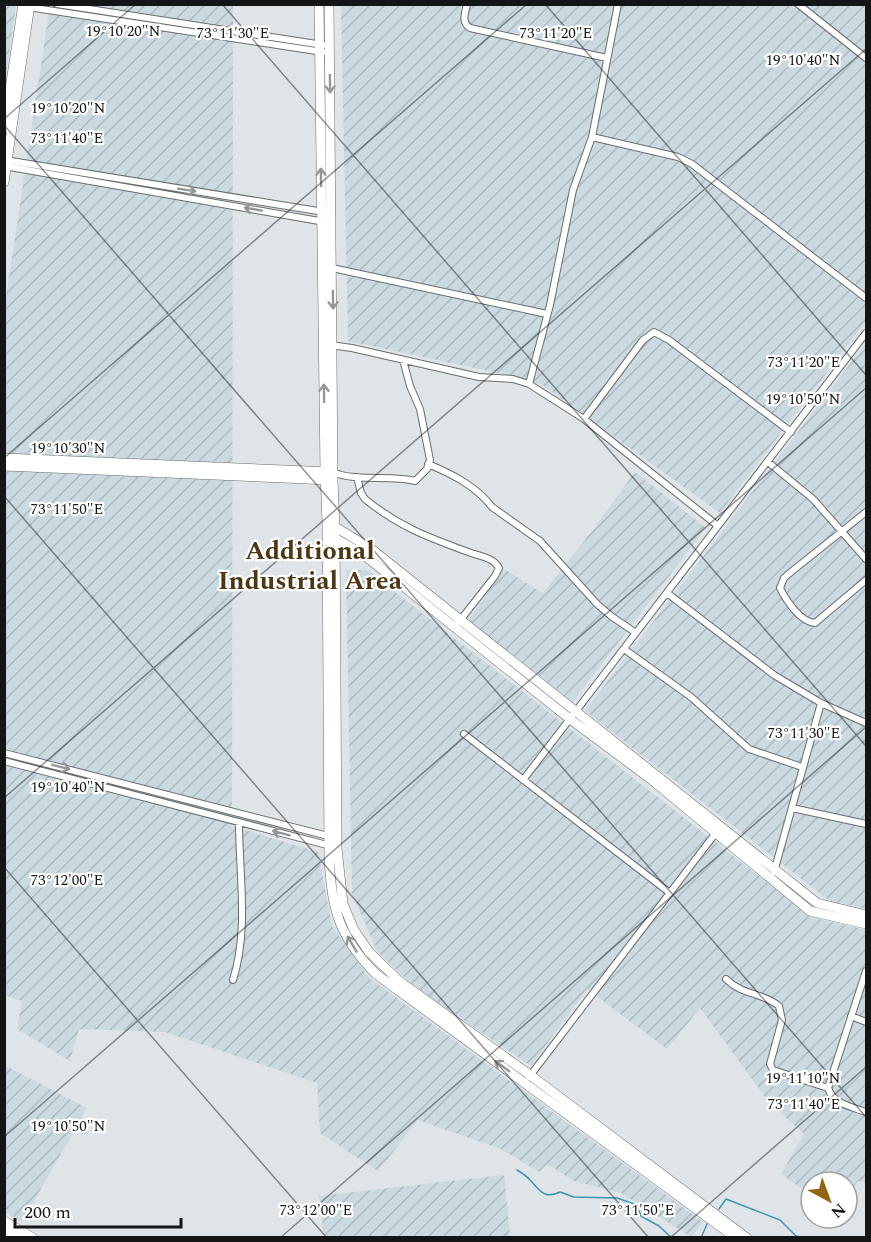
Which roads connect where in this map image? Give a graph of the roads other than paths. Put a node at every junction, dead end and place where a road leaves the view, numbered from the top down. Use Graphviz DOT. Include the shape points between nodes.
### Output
graph roads {
  1 [pos="57,4"];
  2 [pos="319,4"];
  3 [pos="329,4"];
  4 [pos="467,4"];
  5 [pos="618,4"];
  6 [pos="798,4"];
  7 [pos="26,6"];
  8 [pos="324,49"];
  9 [pos="607,58"];
  10 [pos="867,58"];
  11 [pos="4,128"];
  12 [pos="592,137"];
  13 [pos="6,163"];
  14 [pos="4,182"];
  15 [pos="321,216"];
  16 [pos="332,218"];
  17 [pos="332,268"];
  18 [pos="867,298"];
  19 [pos="548,314"];
  20 [pos="867,333"];
  21 [pos="328,344"];
  22 [pos="403,360"];
  23 [pos="529,384"];
  24 [pos="584,419"];
  25 [pos="790,432"];
  26 [pos="4,458"];
  27 [pos="768,462"];
  28 [pos="428,464"];
  29 [pos="4,466"];
  30 [pos="331,476"];
  31 [pos="357,477"];
  32 [pos="867,512"];
  33 [pos="331,525"];
  34 [pos="718,526"];
  35 [pos="843,532"];
  36 [pos="331,536"];
  37 [pos="867,559"];
  38 [pos="867,580"];
  39 [pos="667,593"];
  40 [pos="458,624"];
  41 [pos="636,633"];
  42 [pos="624,649"];
  43 [pos="821,703"];
  44 [pos="572,715"];
  45 [pos="867,723"];
  46 [pos="464,734"];
  47 [pos="4,753"];
  48 [pos="18,756"];
  49 [pos="4,761"];
  50 [pos="17,765"];
  51 [pos="802,767"];
  52 [pos="523,780"];
  53 [pos="792,808"];
  54 [pos="239,822"];
  55 [pos="867,824"];
  56 [pos="718,830"];
  57 [pos="333,842"];
  58 [pos="772,875"];
  59 [pos="670,893"];
  60 [pos="867,915"];
  61 [pos="867,924"];
  62 [pos="867,971"];
  63 [pos="726,979"];
  64 [pos="233,980"];
  65 [pos="851,1016"];
  66 [pos="867,1022"];
  67 [pos="528,1079"];
  68 [pos="828,1088"];
  69 [pos="867,1112"];
  70 [pos="4,1221"];
  71 [pos="4,1230"];
  72 [pos="18,1238"];
  73 [pos="33,1238"];
  74 [pos="736,1238"];
  75 [pos="747,1238"];
  1 -- 8 [label="street"];
  2 -- 8 [label="street"];
  3 -- 8 [label="street"];
  4 -- 9 [label="street" via="464,20 470,28"];
  5 -- 9 [label="street"];
  6 -- 10 [label="street"];
  7 -- 8 [label="street"];
  7 -- 11 [label="street"];
  7 -- 13 [label="street"];
  15 -- 8 [label="street, one-way"];
  8 -- 16 [label="street, one-way"];
  9 -- 12 [label="street"];
  12 -- 18 [label="street" via="678,157 692,164"];
  12 -- 19 [label="street" via="573,190"];
  13 -- 14 [label="street"];
  13 -- 15 [label="street"];
  15 -- 16 [label="street"];
  15 -- 21 [label="street"];
  16 -- 17 [label="street"];
  17 -- 19 [label="street"];
  17 -- 21 [label="street, one-way"];
  19 -- 23 [label="street"];
  20 -- 25 [label="street"];
  21 -- 22 [label="street"];
  21 -- 30 [label="street"];
  22 -- 23 [label="street"];
  22 -- 28 [label="street" via="420,409"];
  23 -- 24 [label="street"];
  24 -- 25 [label="street" via="643,340 654,332"];
  24 -- 34 [label="street"];
  25 -- 27 [label="street"];
  26 -- 30 [label="street"];
  27 -- 34 [label="street"];
  27 -- 35 [label="street" via="813,499"];
  28 -- 31 [label="street" via="415,481"];
  28 -- 41 [label="street" via="459,478 540,541 597,604"];
  29 -- 30 [label="street"];
  30 -- 31 [label="street"];
  30 -- 33 [label="street"];
  31 -- 40 [label="street" via="365,499 406,528 498,565 495,576"];
  32 -- 35 [label="street"];
  33 -- 36 [label="street"];
  33 -- 40 [label="street" via="370,548"];
  34 -- 39 [label="street"];
  35 -- 37 [label="street"];
  35 -- 38 [label="street" via="791,572 781,584 782,592 805,620 815,623"];
  36 -- 40 [label="street" via="364,555"];
  36 -- 57 [label="street"];
  39 -- 41 [label="street"];
  39 -- 43 [label="street" via="774,675"];
  40 -- 44 [label="street"];
  41 -- 42 [label="street"];
  42 -- 44 [label="street"];
  42 -- 51 [label="street" via="691,696 749,748"];
  43 -- 45 [label="street"];
  43 -- 51 [label="street"];
  44 -- 52 [label="street"];
  44 -- 56 [label="street"];
  46 -- 52 [label="street"];
  47 -- 48 [label="street"];
  48 -- 50 [label="street"];
  48 -- 57 [label="street, one-way"];
  49 -- 50 [label="street"];
  50 -- 54 [label="street"];
  51 -- 53 [label="street"];
  52 -- 59 [label="street"];
  53 -- 55 [label="street"];
  53 -- 58 [label="street"];
  57 -- 54 [label="street, one-way"];
  54 -- 64 [label="street" via="242,939"];
  56 -- 58 [label="street"];
  56 -- 59 [label="street"];
  57 -- 67 [label="street" via="330,887 334,908 362,960 394,989"];
  58 -- 60 [label="street" via="817,903"];
  58 -- 61 [label="street" via="810,910"];
  59 -- 67 [label="street"];
  62 -- 65 [label="street"];
  63 -- 68 [label="street" via="779,1006 782,1020 770,1064 773,1070"];
  65 -- 66 [label="street"];
  65 -- 68 [label="street"];
  67 -- 74 [label="street"];
  67 -- 75 [label="street"];
  68 -- 69 [label="street" via="836,1100"];
  70 -- 73 [label="street"];
  71 -- 72 [label="street"];
}
